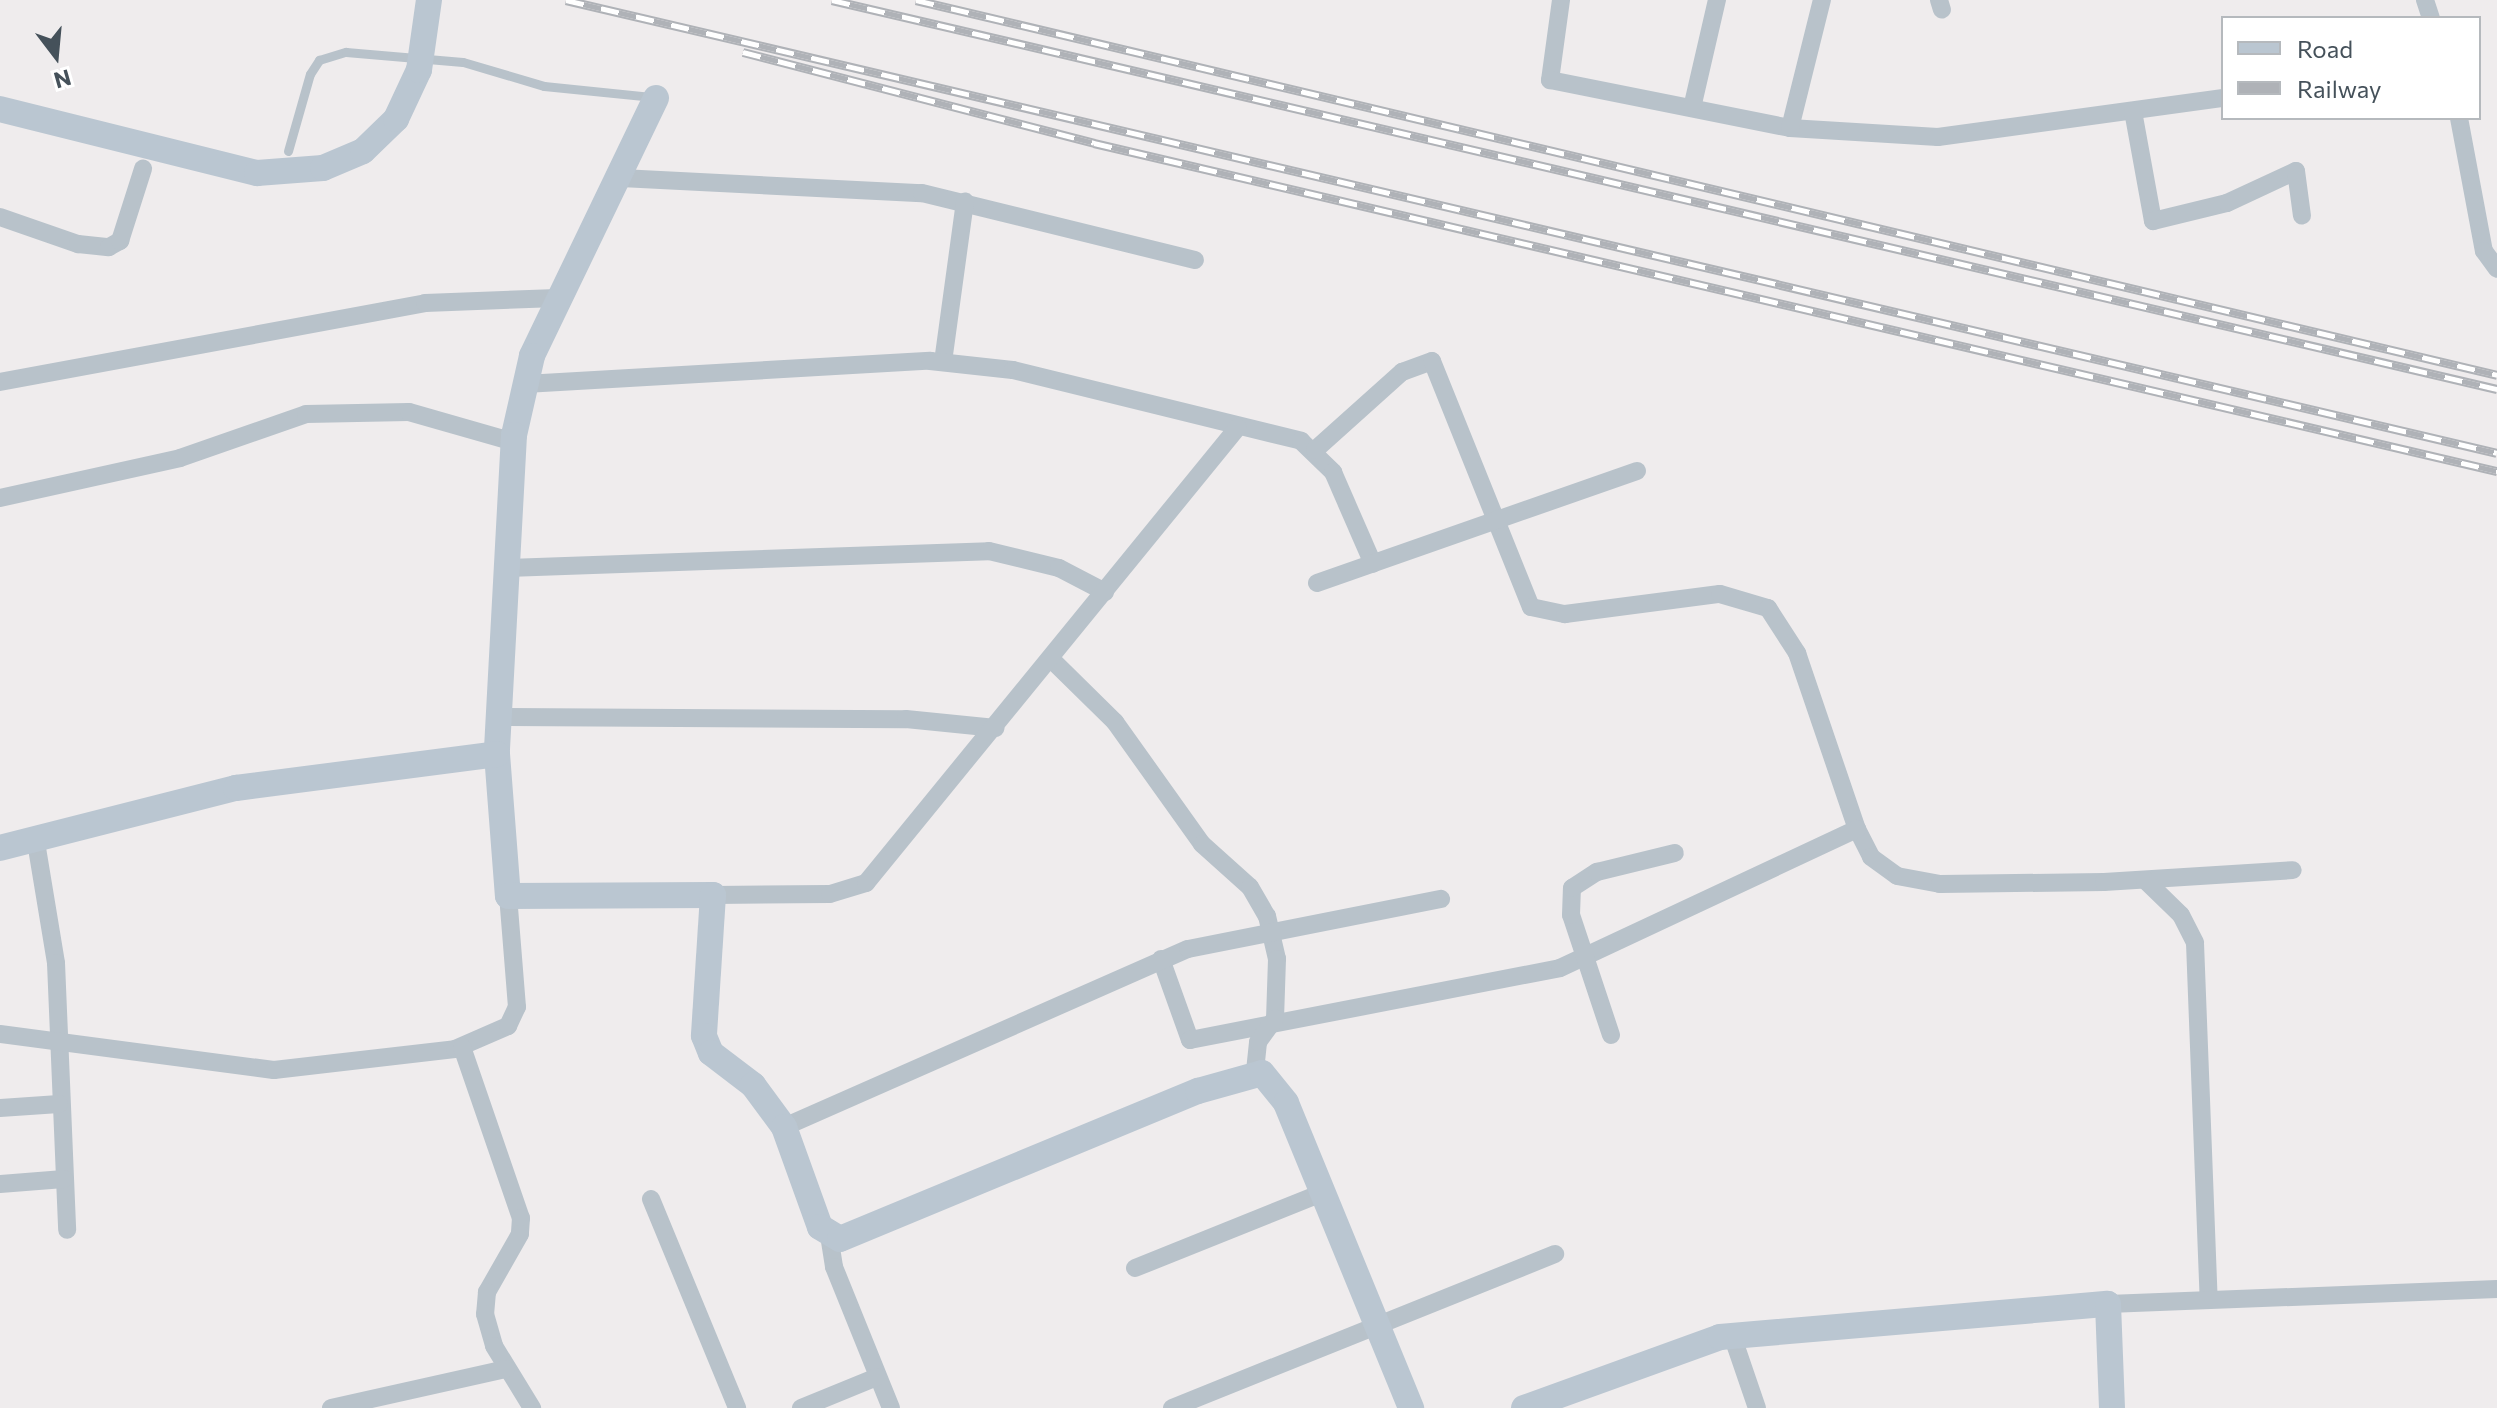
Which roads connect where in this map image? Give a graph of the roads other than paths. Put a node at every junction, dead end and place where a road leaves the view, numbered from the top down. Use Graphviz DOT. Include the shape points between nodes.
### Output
graph roads {
  1 [pos="429,0"];
  2 [pos="1561,0"];
  3 [pos="1717,0"];
  4 [pos="1822,0"];
  5 [pos="656,98"];
  6 [pos="2221,98"];
  7 [pos="1692,108"];
  8 [pos="0,109"];
  9 [pos="2133,111"];
  10 [pos="2459,120"];
  11 [pos="1790,128"];
  12 [pos="288,151"];
  13 [pos="143,169"];
  14 [pos="621,178"];
  15 [pos="965,202"];
  16 [pos="2302,216"];
  17 [pos="0,217"];
  18 [pos="1195,260"];
  19 [pos="2497,269"];
  20 [pos="557,298"];
  21 [pos="943,362"];
  22 [pos="0,382"];
  23 [pos="525,384"];
  24 [pos="1238,427"];
  25 [pos="514,442"];
  26 [pos="1315,450"];
  27 [pos="1637,471"];
  28 [pos="0,498"];
  29 [pos="1495,520"];
  30 [pos="1373,564"];
  31 [pos="507,568"];
  32 [pos="1317,583"];
  33 [pos="1105,592"];
  34 [pos="1051,659"];
  35 [pos="498,717"];
  36 [pos="996,728"];
  37 [pos="497,754"];
  38 [pos="1857,829"];
  39 [pos="35,836"];
  40 [pos="0,848"];
  41 [pos="1675,853"];
  42 [pos="2293,870"];
  43 [pos="2145,880"];
  44 [pos="713,895"];
  45 [pos="508,896"];
  46 [pos="1441,899"];
  47 [pos="1271,933"];
  48 [pos="1586,957"];
  49 [pos="1161,959"];
  50 [pos="1275,1019"];
  51 [pos="0,1034"];
  52 [pos="1611,1035"];
  53 [pos="56,1045"];
  54 [pos="462,1047"];
  55 [pos="1255,1071"];
  56 [pos="59,1104"];
  57 [pos="0,1108"];
  58 [pos="784,1127"];
  59 [pos="64,1179"];
  60 [pos="0,1184"];
  61 [pos="1322,1193"];
  62 [pos="651,1199"];
  63 [pos="67,1230"];
  64 [pos="829,1235"];
  65 [pos="1555,1254"];
  66 [pos="1135,1268"];
  67 [pos="2497,1289"];
  68 [pos="2209,1300"];
  69 [pos="2108,1304"];
  70 [pos="1376,1325"];
  71 [pos="1732,1335"];
  72 [pos="506,1369"];
  73 [pos="877,1377"];
  74 [pos="331,1408"];
  75 [pos="532,1408"];
  76 [pos="737,1408"];
  77 [pos="801,1408"];
  78 [pos="891,1408"];
  79 [pos="1172,1408"];
  80 [pos="1411,1408"];
  81 [pos="1524,1408"];
  82 [pos="1757,1408"];
  83 [pos="2112,1408"];
  1 -- 8 [label="street, bridge" via="419,70 396,119 363,151 323,168 257,173"];
  2 -- 7 [label="street" via="1550,80"];
  3 -- 7 [label="street"];
  4 -- 11 [label="street"];
  5 -- 12 [label="lane" via="544,86 463,62 346,52 319,60 310,74"];
  5 -- 14 [label="street"];
  6 -- 9 [label="street"];
  7 -- 11 [label="street"];
  9 -- 11 [label="street" via="1938,137"];
  9 -- 16 [label="street" via="2153,221 2227,203 2296,171"];
  10 -- 19 [label="street" via="2484,251"];
  13 -- 17 [label="street" via="120,241 109,247 78,244"];
  14 -- 15 [label="street" via="874,187"];
  14 -- 20 [label="street"];
  15 -- 18 [label="street"];
  15 -- 21 [label="street"];
  20 -- 22 [label="street" via="425,303"];
  20 -- 23 [label="street"];
  21 -- 23 [label="street"];
  21 -- 24 [label="street" via="1061,381"];
  23 -- 25 [label="street"];
  24 -- 26 [label="street"];
  24 -- 33 [label="street"];
  25 -- 28 [label="street" via="382,408 306,414 180,458"];
  25 -- 31 [label="street"];
  26 -- 29 [label="street" via="1402,372 1432,361"];
  26 -- 30 [label="street" via="1333,472"];
  27 -- 29 [label="street"];
  29 -- 30 [label="street"];
  29 -- 38 [label="street" via="1522,591 1542,614 1720,594 1768,608 1797,653"];
  30 -- 32 [label="street"];
  31 -- 33 [label="street" via="989,551 1059,568"];
  31 -- 35 [label="street"];
  33 -- 34 [label="street"];
  34 -- 36 [label="street"];
  34 -- 47 [label="street" via="1115,722 1202,844 1250,887"];
  35 -- 36 [label="street" via="906,719"];
  35 -- 37 [label="street"];
  36 -- 44 [label="street" via="866,883 830,894"];
  37 -- 39 [label="street" via="236,788"];
  37 -- 45 [label="street"];
  38 -- 43 [label="street" via="1871,857 1897,876 1940,884"];
  38 -- 48 [label="street"];
  39 -- 40 [label="street"];
  39 -- 53 [label="street" via="56,963"];
  41 -- 48 [label="street" via="1597,872 1572,888 1571,915"];
  42 -- 43 [label="street"];
  43 -- 68 [label="street" via="2181,915 2195,943"];
  44 -- 45 [label="street"];
  44 -- 58 [label="street" via="704,1036 711,1053 753,1085"];
  45 -- 54 [label="street" via="517,1007 508,1026"];
  46 -- 47 [label="street"];
  47 -- 49 [label="street"];
  47 -- 50 [label="street"];
  48 -- 50 [label="street" via="1518,977"];
  48 -- 52 [label="street"];
  49 -- 50 [label="street" via="1190,1040"];
  49 -- 58 [label="street"];
  50 -- 55 [label="street" via="1258,1042"];
  51 -- 53 [label="street"];
  53 -- 54 [label="street" via="274,1070"];
  53 -- 56 [label="street"];
  54 -- 72 [label="street" via="521,1218 520,1234 487,1292 485,1314"];
  55 -- 61 [label="street" via="1275,1082"];
  55 -- 64 [label="street" via="857,1235"];
  56 -- 57 [label="street"];
  56 -- 59 [label="street"];
  58 -- 64 [label="street"];
  59 -- 60 [label="street"];
  59 -- 63 [label="street"];
  61 -- 66 [label="street"];
  61 -- 70 [label="street"];
  62 -- 76 [label="street"];
  64 -- 73 [label="street" via="834,1267"];
  65 -- 70 [label="street"];
  67 -- 68 [label="street"];
  68 -- 69 [label="street"];
  69 -- 71 [label="street"];
  69 -- 83 [label="street"];
  70 -- 79 [label="street"];
  70 -- 80 [label="street"];
  71 -- 81 [label="street"];
  71 -- 82 [label="street"];
  72 -- 74 [label="street"];
  72 -- 75 [label="street"];
  73 -- 77 [label="street"];
  73 -- 78 [label="street"];
}
